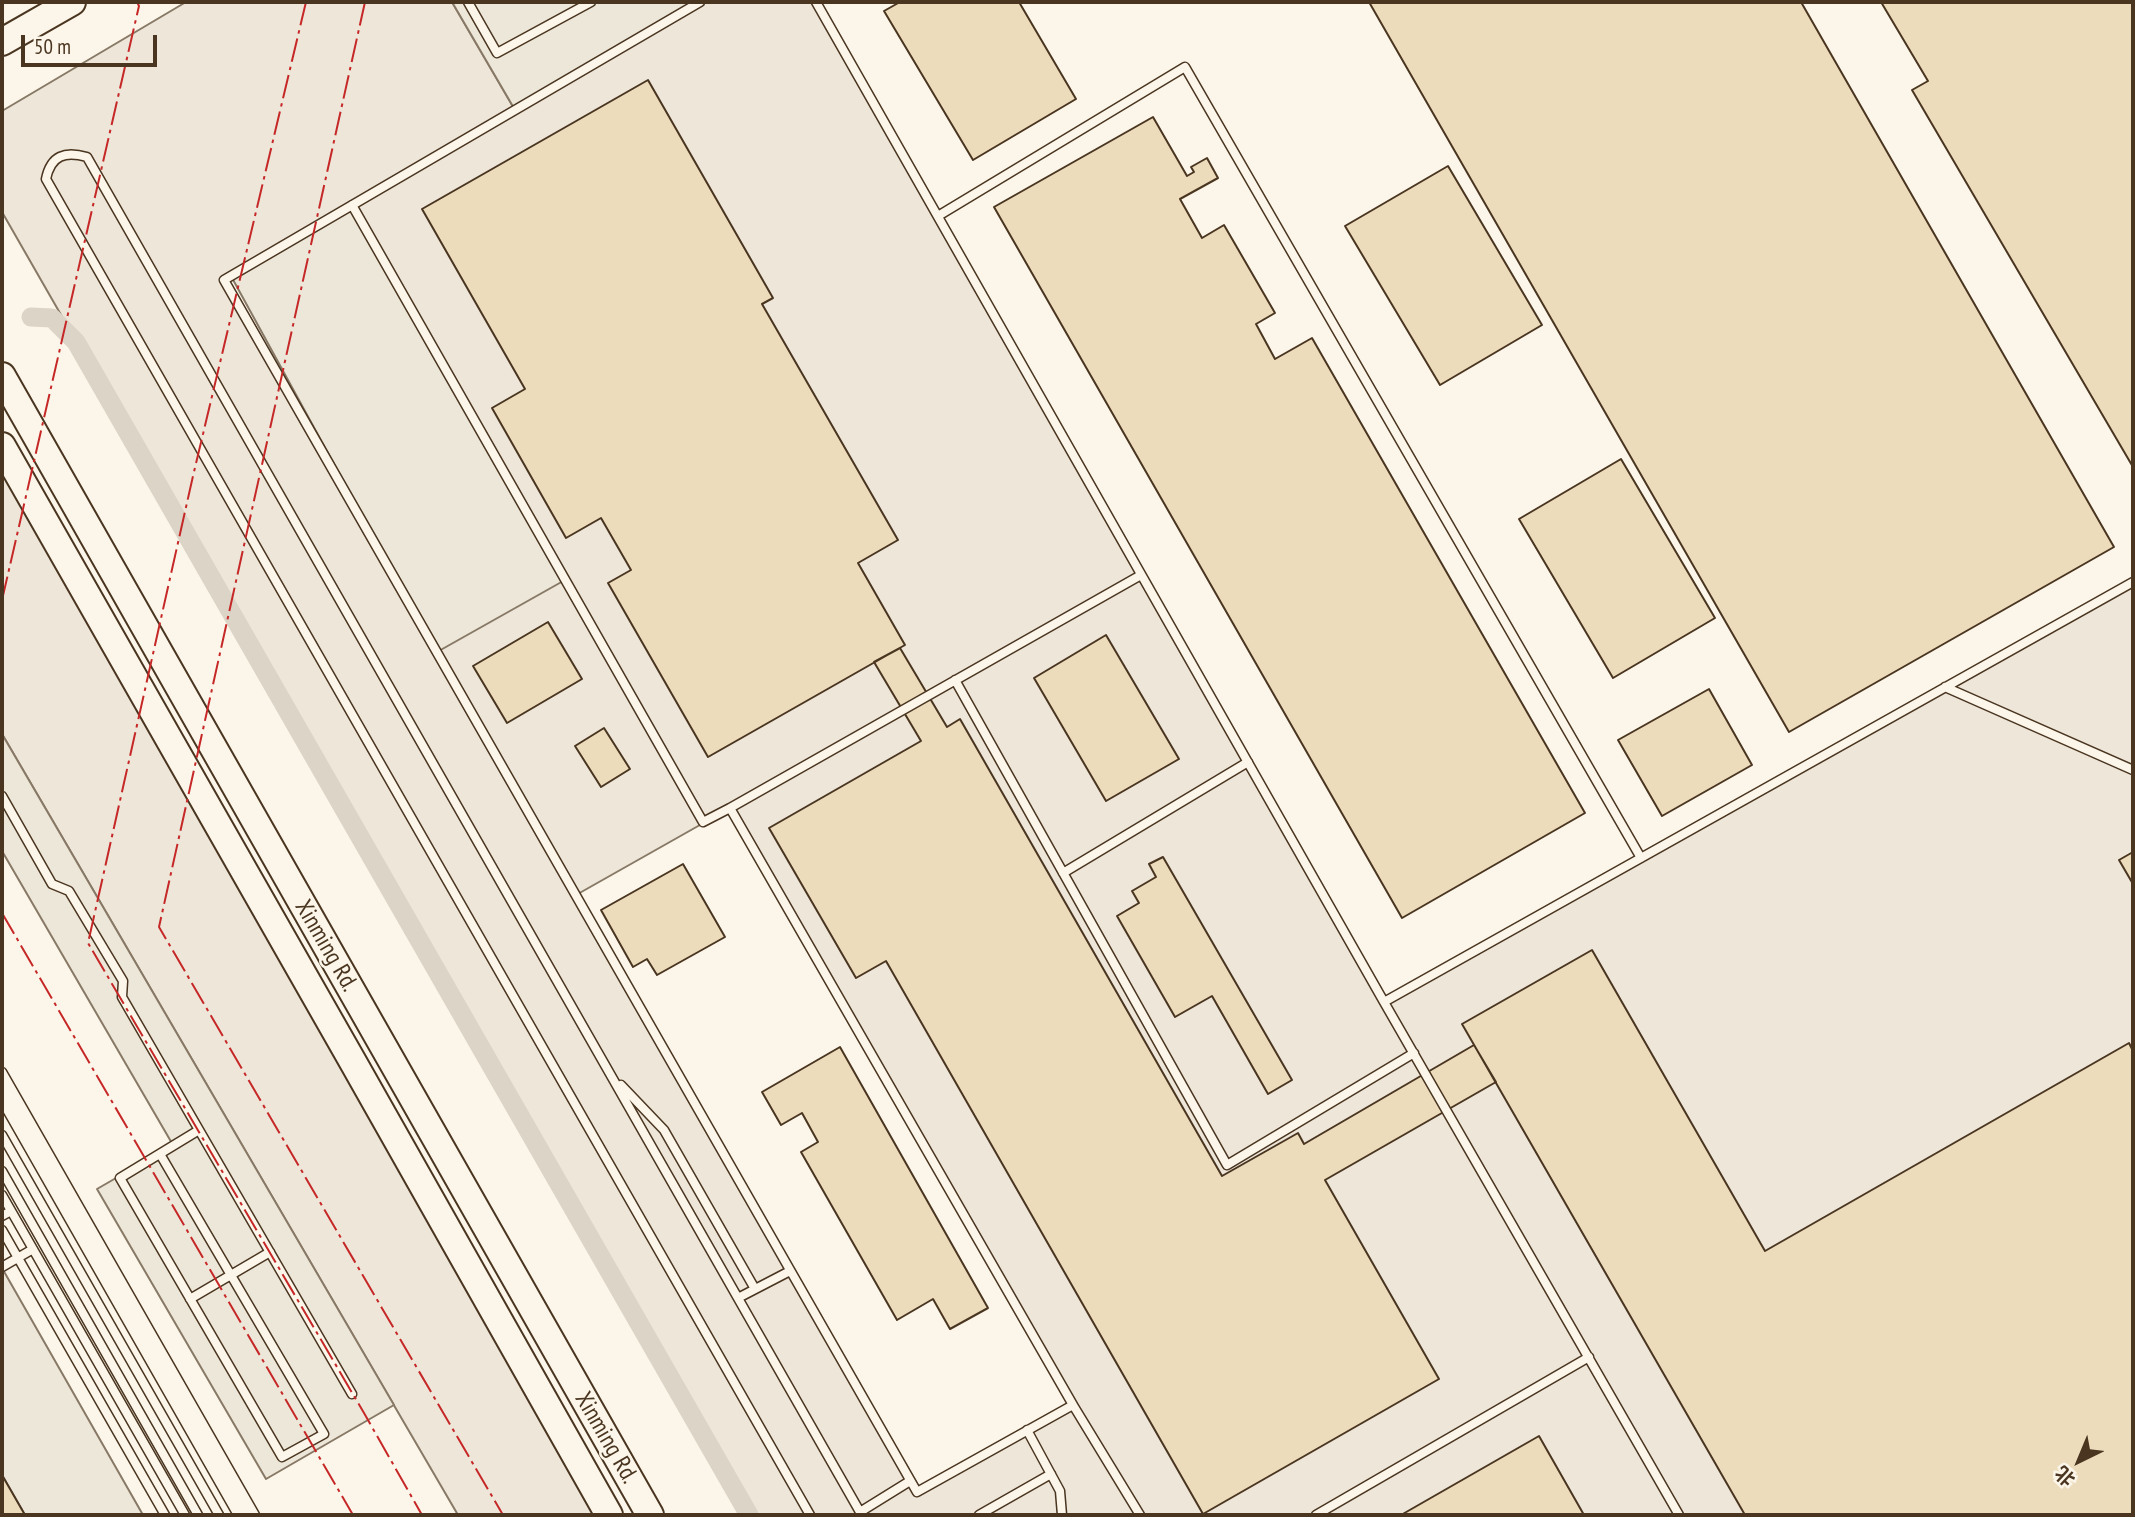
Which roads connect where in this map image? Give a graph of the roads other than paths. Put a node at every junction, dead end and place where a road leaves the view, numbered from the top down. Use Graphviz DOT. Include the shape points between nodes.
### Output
graph roads {
  1 [pos="72,2"];
  2 [pos="468,2"];
  3 [pos="591,2"];
  4 [pos="700,2"];
  5 [pos="816,2"];
  6 [pos="2,42"];
  7 [pos="352,205"];
  8 [pos="938,216"];
  9 [pos="2,376"];
  10 [pos="2,446"];
  11 [pos="1141,575"];
  12 [pos="2133,582"];
  13 [pos="955,680"];
  14 [pos="1945,687"];
  15 [pos="1248,762"];
  16 [pos="2133,770"];
  17 [pos="2,796"];
  18 [pos="730,808"];
  19 [pos="1641,858"];
  20 [pos="1063,873"];
  21 [pos="1384,1002"];
  22 [pos="1413,1053"];
  23 [pos="2,1072"];
  24 [pos="611,1075"];
  25 [pos="2,1086"];
  26 [pos="2,1101"];
  27 [pos="199,1130"];
  28 [pos="2,1135"];
  29 [pos="160,1154"];
  30 [pos="2,1171"];
  31 [pos="2,1195"];
  32 [pos="11,1211"];
  33 [pos="2,1216"];
  34 [pos="2,1230"];
  35 [pos="33,1249"];
  36 [pos="270,1252"];
  37 [pos="18,1258"];
  38 [pos="2,1267"];
  39 [pos="790,1271"];
  40 [pos="231,1275"];
  41 [pos="755,1289"];
  42 [pos="738,1298"];
  43 [pos="190,1299"];
  44 [pos="1589,1357"];
  45 [pos="352,1394"];
  46 [pos="1073,1405"];
  47 [pos="1027,1430"];
  48 [pos="1051,1474"];
  49 [pos="911,1482"];
  50 [pos="861,1514"];
  51 [pos="165,1515"];
  52 [pos="185,1515"];
  53 [pos="198,1515"];
  54 [pos="219,1515"];
  55 [pos="238,1515"];
  56 [pos="247,1515"];
  57 [pos="255,1515"];
  58 [pos="609,1515"];
  59 [pos="650,1515"];
  60 [pos="810,1515"];
  61 [pos="979,1515"];
  62 [pos="1062,1515"];
  63 [pos="1140,1515"];
  64 [pos="1316,1515"];
  65 [pos="1679,1515"];
  1 -- 6 [label="main road"];
  2 -- 3 [label="lane" via="497,53"];
  4 -- 7 [label="lane"];
  5 -- 8 [label="lane"];
  7 -- 18 [label="lane" via="703,822"];
  7 -- 39 [label="lane" via="224,280"];
  8 -- 11 [label="lane"];
  8 -- 19 [label="lane" via="1185,66"];
  9 -- 59 [label="main road, Xinming Rd."];
  10 -- 58 [label="main road, Xinming Rd."];
  11 -- 13 [label="lane"];
  11 -- 15 [label="lane"];
  12 -- 14 [label="lane"];
  13 -- 18 [label="lane"];
  13 -- 20 [label="lane"];
  14 -- 16 [label="lane"];
  14 -- 19 [label="lane"];
  15 -- 20 [label="lane"];
  15 -- 21 [label="lane"];
  17 -- 27 [label="lane" via="52,884 69,891 123,981 122,997"];
  18 -- 46 [label="lane"];
  19 -- 21 [label="lane"];
  20 -- 22 [label="lane" via="1227,1165"];
  21 -- 22 [label="lane"];
  22 -- 44 [label="lane"];
  23 -- 57 [label="lane"];
  24 -- 41 [label="lane" via="664,1130"];
  24 -- 42 [label="lane"];
  24 -- 60 [label="lane" via="87,157 73,153 59,157 49,167 46,180"];
  25 -- 56 [label="lane"];
  26 -- 55 [label="lane"];
  27 -- 29 [label="lane"];
  27 -- 36 [label="lane"];
  28 -- 54 [label="lane"];
  29 -- 40 [label="lane"];
  29 -- 43 [label="lane" via="120,1178"];
  30 -- 53 [label="lane"];
  31 -- 32 [label="lane"];
  32 -- 33 [label="lane"];
  32 -- 35 [label="lane"];
  34 -- 37 [label="lane"];
  35 -- 37 [label="lane"];
  35 -- 52 [label="lane"];
  36 -- 40 [label="lane"];
  36 -- 45 [label="lane"];
  37 -- 38 [label="lane"];
  37 -- 51 [label="lane"];
  39 -- 41 [label="lane"];
  39 -- 49 [label="lane"];
  40 -- 43 [label="lane"];
  40 -- 43 [label="lane" via="324,1434 282,1457"];
  41 -- 42 [label="lane"];
  42 -- 50 [label="lane"];
  44 -- 64 [label="lane"];
  44 -- 65 [label="lane"];
  46 -- 47 [label="lane"];
  46 -- 63 [label="lane"];
  47 -- 48 [label="lane"];
  47 -- 49 [label="lane" via="917,1492"];
  48 -- 61 [label="lane"];
  48 -- 62 [label="lane" via="1060,1491"];
  49 -- 50 [label="lane"];
}
